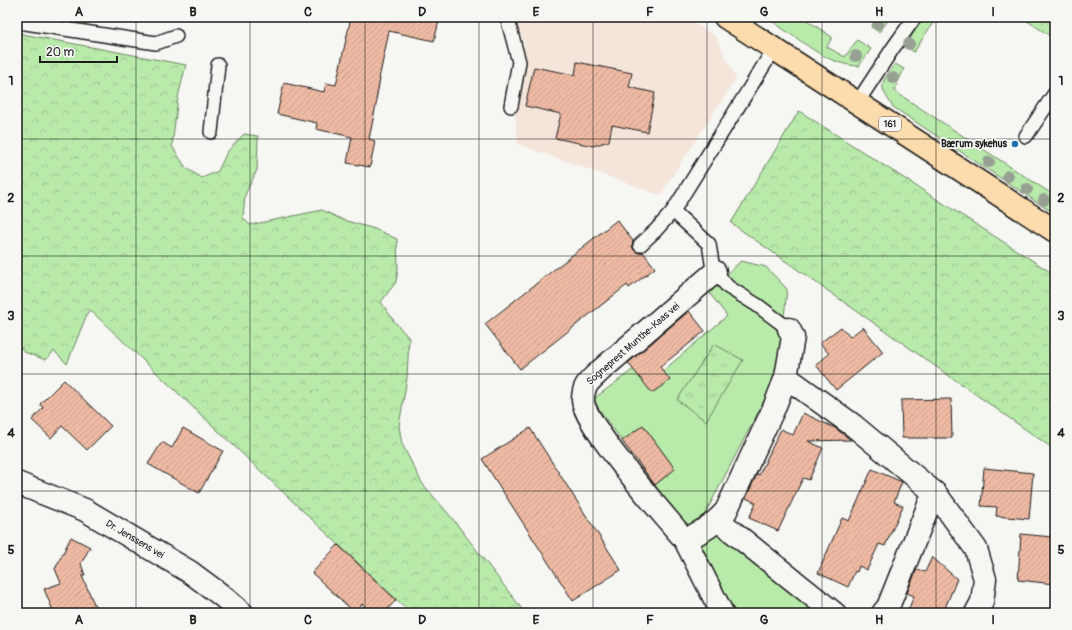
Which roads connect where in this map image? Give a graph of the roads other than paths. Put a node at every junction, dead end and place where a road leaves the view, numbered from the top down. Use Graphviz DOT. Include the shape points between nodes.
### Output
graph roads {
  1 [pos="507,17"];
  2 [pos="725,17"];
  3 [pos="915,17"];
  4 [pos="19,22"];
  5 [pos="176,36"];
  6 [pos="774,49"];
  7 [pos="218,65"];
  8 [pos="1055,93"];
  9 [pos="857,104"];
  10 [pos="511,106"];
  11 [pos="211,132"];
  12 [pos="1026,136"];
  13 [pos="673,211"];
  14 [pos="1055,231"];
  15 [pos="640,245"];
  16 [pos="715,272"];
  17 [pos="789,329"];
  18 [pos="786,377"];
  19 [pos="17,483"];
  20 [pos="934,492"];
  21 [pos="718,520"];
  22 [pos="685,540"];
  23 [pos="242,613"];
  24 [pos="722,613"];
  25 [pos="834,613"];
  26 [pos="883,613"];
  27 [pos="976,613"];
  1 -- 10 [label="lane" via="519,62"];
  2 -- 6 [label="main road, 161"];
  3 -- 9 [label="lane"];
  4 -- 5 [label="lane" via="156,43"];
  6 -- 9 [label="main road, 161"];
  6 -- 13 [label="lane"];
  7 -- 11 [label="lane"];
  8 -- 12 [label="lane"];
  9 -- 14 [label="main road, 161"];
  13 -- 15 [label="lane"];
  13 -- 16 [label="lane" via="709,244"];
  16 -- 17 [label="lane" via="728,286"];
  16 -- 22 [label="street, Sogneprest Munthe-Kaas vei" via="590,381 585,386 582,402 589,418 631,476"];
  17 -- 18 [label="street" via="793,338"];
  18 -- 20 [label="street" via="854,426"];
  18 -- 21 [label="street" via="726,511"];
  19 -- 23 [label="street, Dr. Jenssens vei" via="85,510 190,572"];
  20 -- 26 [label="street" via="888,607"];
  20 -- 27 [label="street" via="976,549 985,579 982,602"];
  21 -- 22 [label="street"];
  21 -- 25 [label="street"];
  22 -- 24 [label="street, Sogneprest Munthe-Kaas vei"];
}
